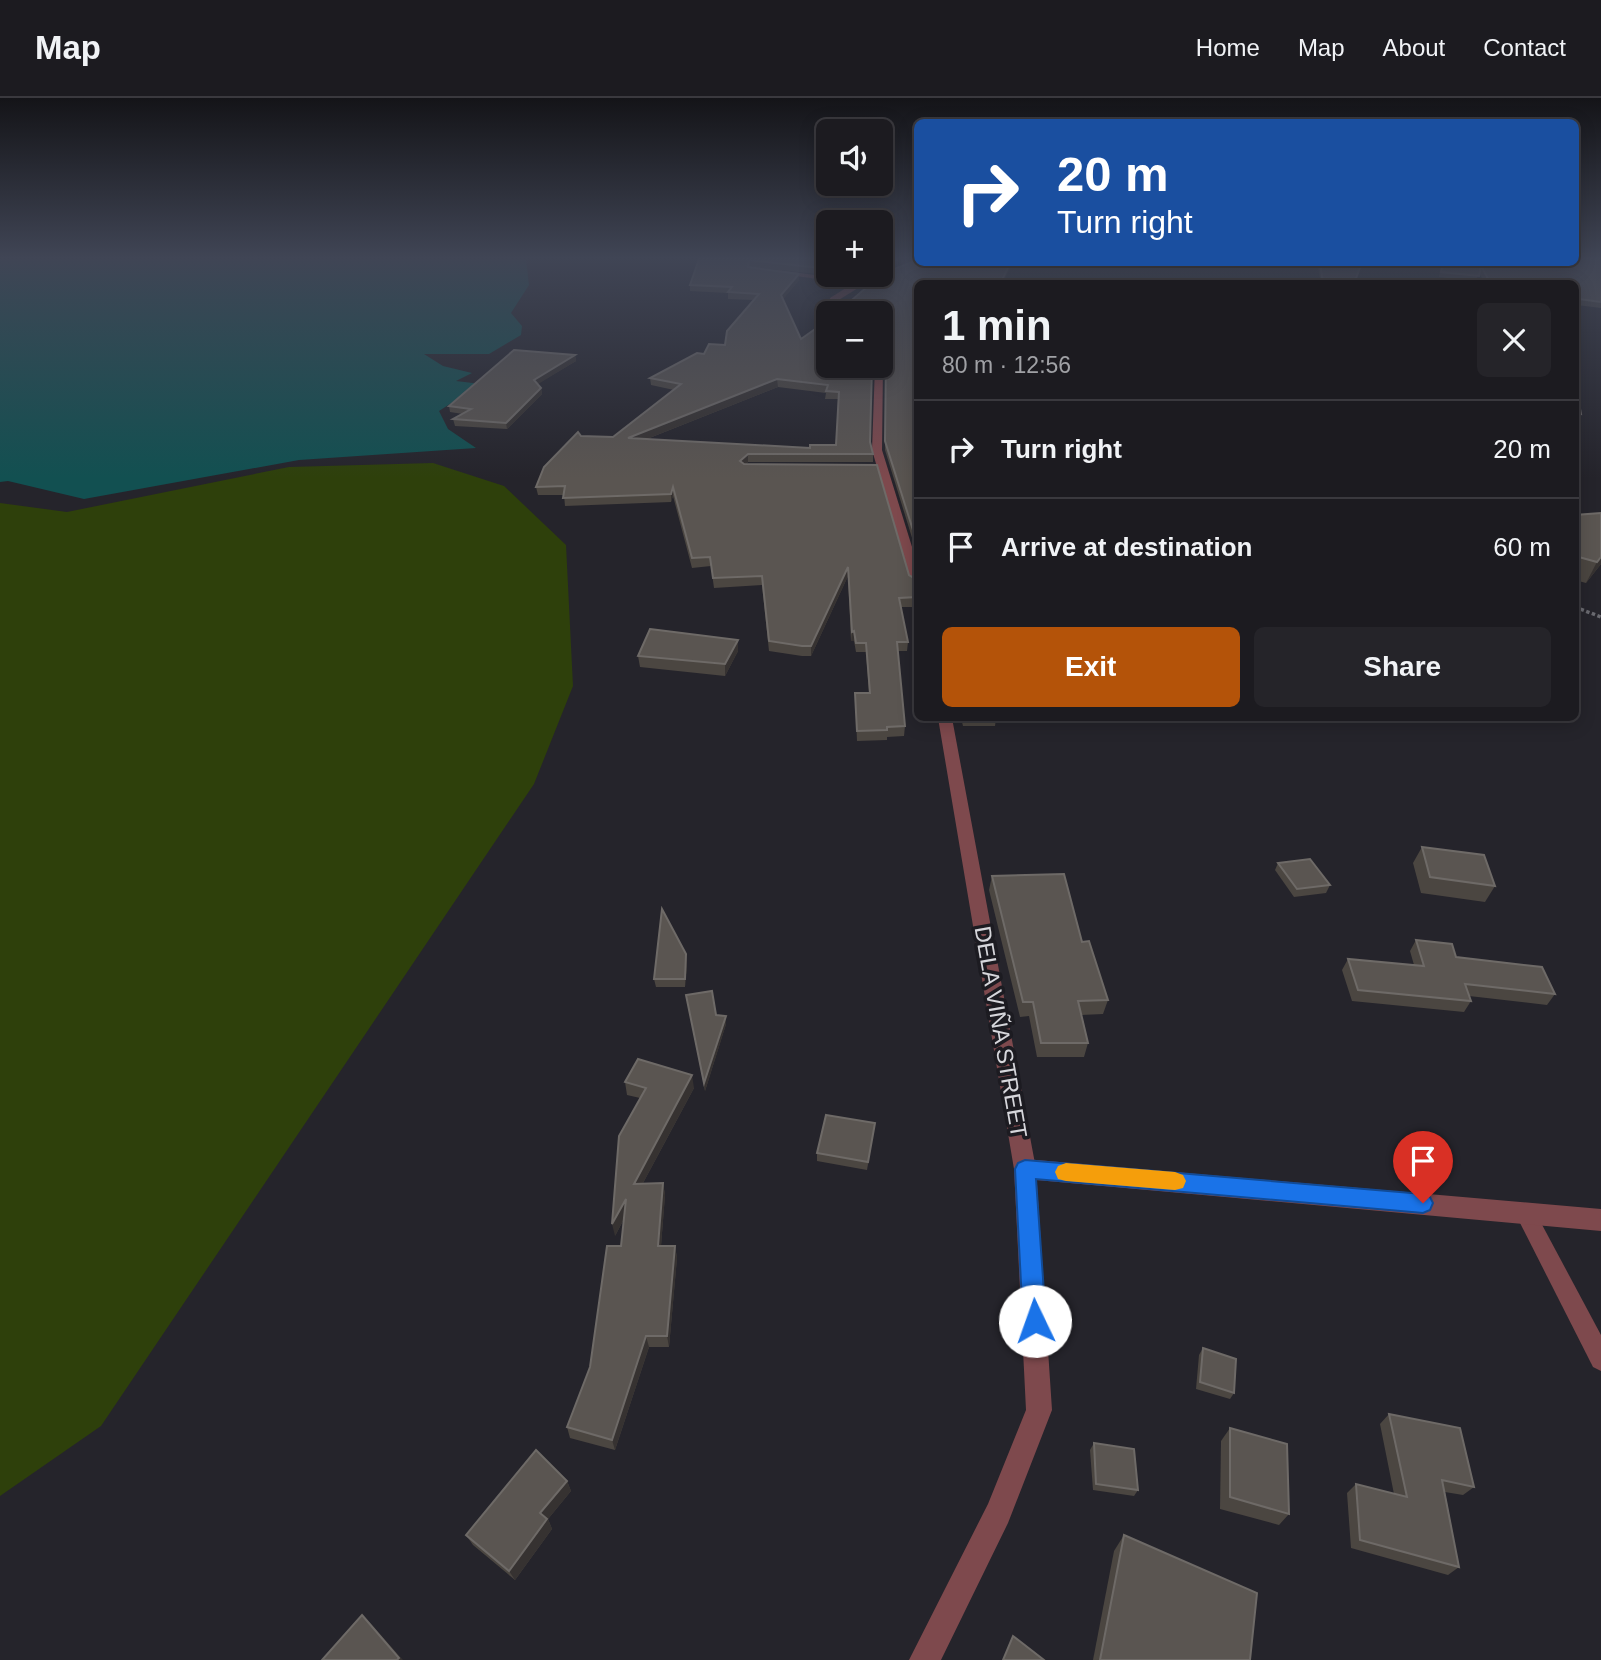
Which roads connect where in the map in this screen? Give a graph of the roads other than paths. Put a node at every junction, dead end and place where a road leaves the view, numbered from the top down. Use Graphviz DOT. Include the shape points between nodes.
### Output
graph roads {
  1 [pos="879,378"];
  2 [pos="870,468"];
  3 [pos="884,468"];
  4 [pos="914,573"];
  5 [pos="946,721"];
  6 [pos="1025,1169"];
  7 [pos="1525,1213"];
  8 [pos="1601,1220"];
  9 [pos="1601,1359"];
  10 [pos="925,1660"];
  1 -- 3 [label="street" via="877,439"];
  2 -- 3 [label="street"];
  3 -- 4 [label="street"];
  5 -- 6 [label="street, DELA VIÑA STREET"];
  6 -- 7 [label="street"];
  6 -- 10 [label="street, DELA VIÑA STREET" via="1039,1410 999,1513"];
  7 -- 8 [label="street"];
  7 -- 9 [label="lane"];
}
